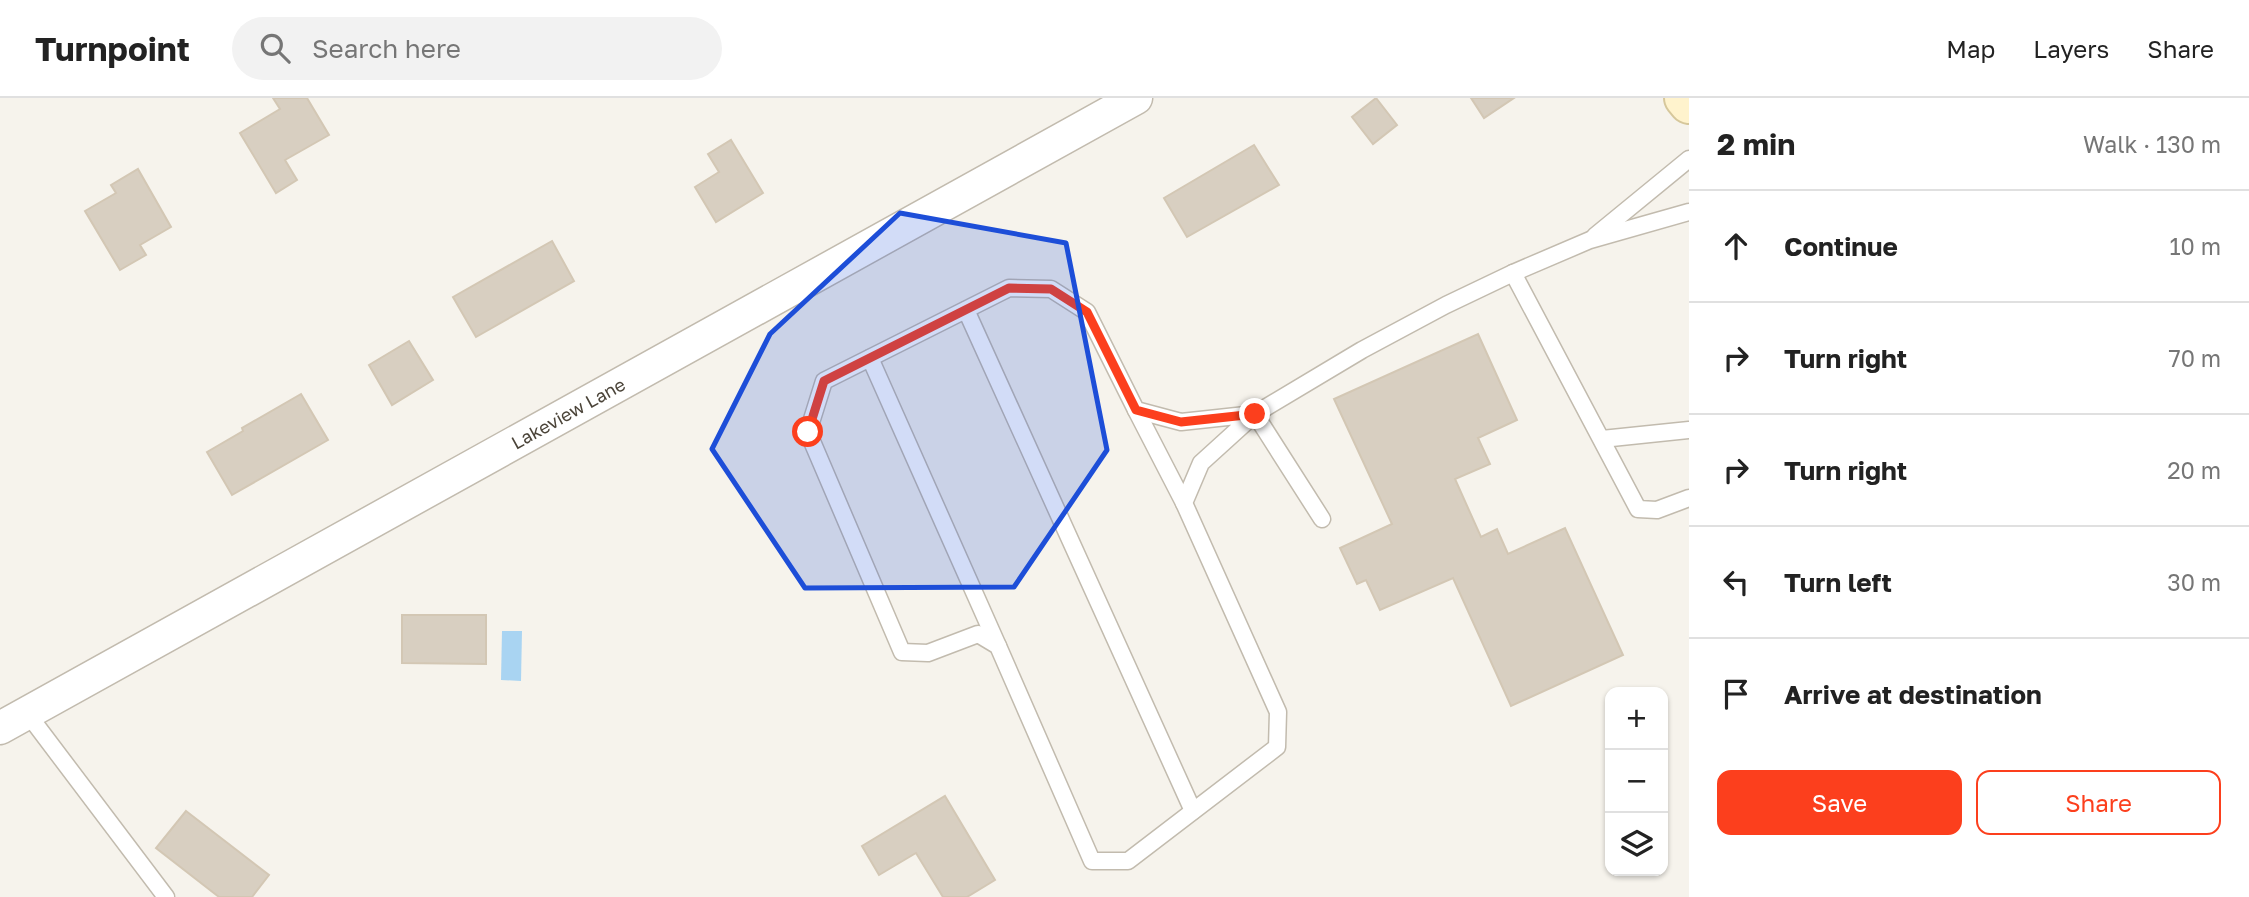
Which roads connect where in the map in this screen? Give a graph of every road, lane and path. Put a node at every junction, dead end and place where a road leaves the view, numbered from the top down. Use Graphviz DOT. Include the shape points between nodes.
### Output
graph roads {
  1 [pos="1136,98"];
  2 [pos="1684,98"];
  3 [pos="1689,104"];
  4 [pos="1689,159"];
  5 [pos="1689,212"];
  6 [pos="1590,240"];
  7 [pos="1513,273"];
  8 [pos="965,310"];
  9 [pos="870,358"];
  10 [pos="1136,410"];
  11 [pos="1255,414"];
  12 [pos="1689,430"];
  13 [pos="1602,439"];
  14 [pos="1689,498"];
  15 [pos="1184,503"];
  16 [pos="1322,519"];
  17 [pos="998,646"];
  18 [pos="13,721"];
  19 [pos="1193,811"];
  20 [pos="166,897"];
  1 -- 18 [label="street, Lakeview Lane"];
  2 -- 3 [label="main road"];
  4 -- 6 [label="lane"];
  5 -- 6 [label="lane"];
  6 -- 7 [label="lane"];
  7 -- 11 [label="lane" via="1362,350"];
  7 -- 13 [label="lane"];
  8 -- 9 [label="lane"];
  8 -- 10 [label="lane" via="1009,288 1051,289 1087,312"];
  8 -- 19 [label="lane"];
  9 -- 17 [label="lane"];
  9 -- 17 [label="lane" via="824,381 808,432 902,652 928,653 978,634"];
  10 -- 11 [label="lane" via="1181,422"];
  10 -- 15 [label="lane"];
  11 -- 15 [label="lane" via="1201,463"];
  11 -- 16 [label="lane"];
  12 -- 13 [label="lane"];
  13 -- 14 [label="lane" via="1638,509 1657,510"];
  15 -- 19 [label="lane" via="1278,712 1277,747"];
  17 -- 19 [label="lane" via="1092,861 1128,861"];
  18 -- 20 [label="lane"];
}
